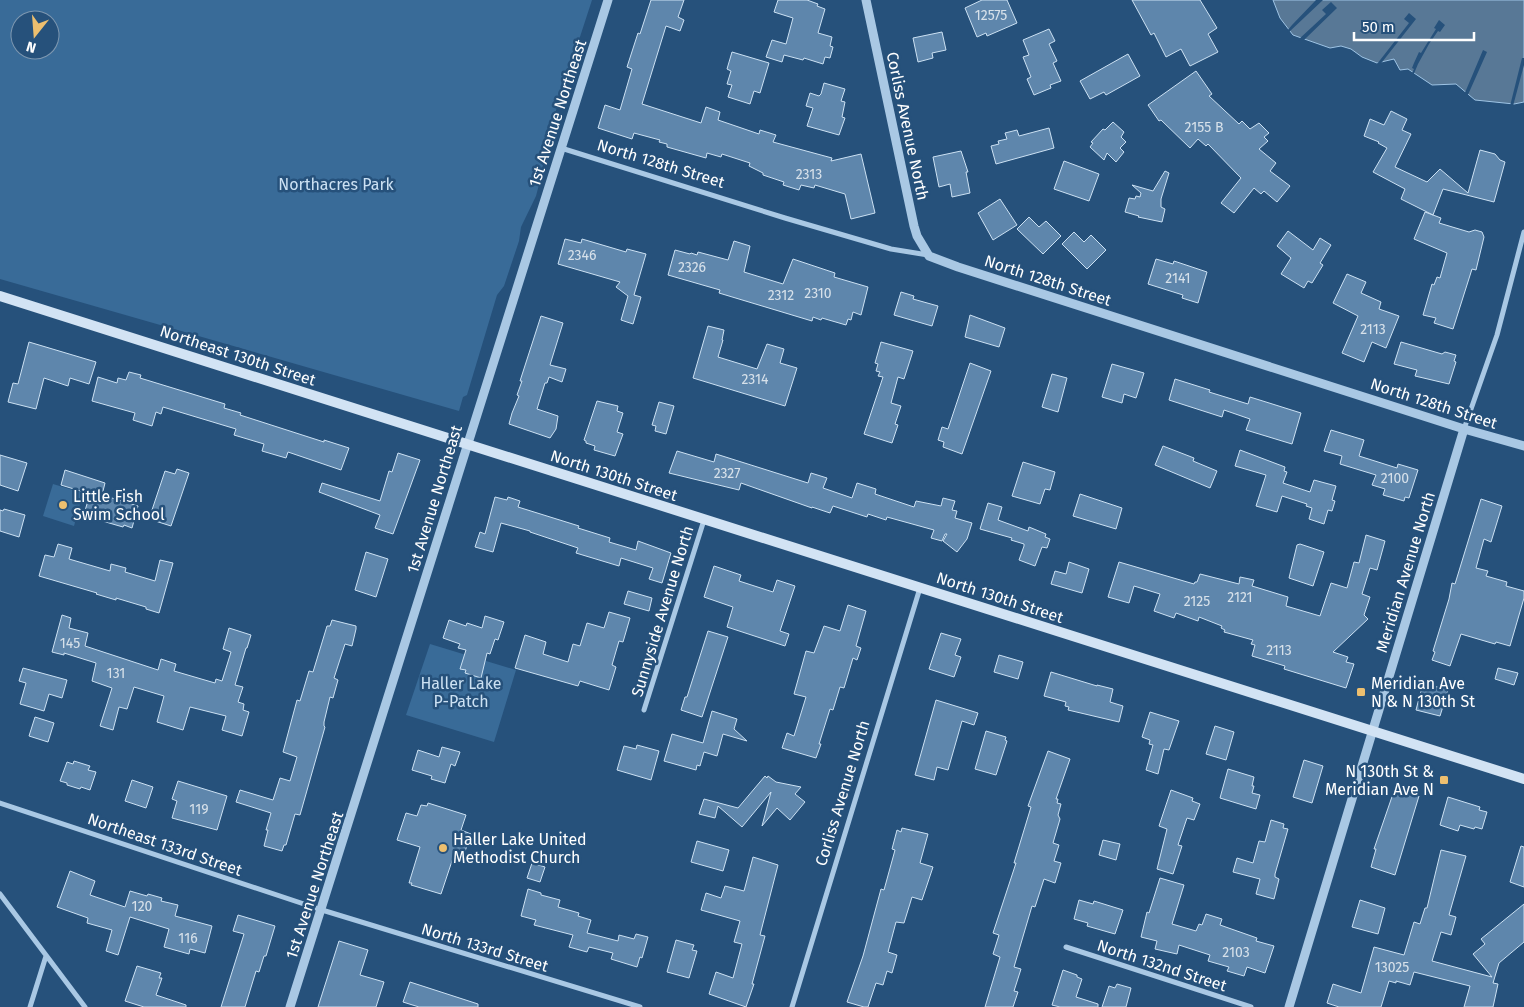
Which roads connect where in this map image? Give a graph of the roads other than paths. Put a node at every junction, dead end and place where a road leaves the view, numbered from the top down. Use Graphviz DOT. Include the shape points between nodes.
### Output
graph roads {
  1 [pos="608,0"];
  2 [pos="866,0"];
  3 [pos="561,148"];
  4 [pos="1524,232"];
  5 [pos="929,256"];
  6 [pos="1,299"];
  7 [pos="1464,429"];
  8 [pos="466,444"];
  9 [pos="1524,446"];
  10 [pos="704,519"];
  11 [pos="920,587"];
  12 [pos="644,710"];
  13 [pos="1372,731"];
  14 [pos="1524,779"];
  15 [pos="0,803"];
  16 [pos="0,894"];
  17 [pos="322,910"];
  18 [pos="1066,947"];
  19 [pos="46,956"];
  20 [pos="30,1007"];
  21 [pos="85,1007"];
  22 [pos="290,1007"];
  23 [pos="640,1007"];
  24 [pos="792,1007"];
  25 [pos="1251,1007"];
  26 [pos="1289,1007"];
  1 -- 3 [label="street, 1st Avenue Northeast"];
  2 -- 5 [label="street, Corliss Avenue North" via="914,226"];
  3 -- 5 [label="street, North 128th Street" via="785,218 891,249"];
  3 -- 8 [label="street, 1st Avenue Northeast"];
  4 -- 7 [label="street, Meridian Avenue North" via="1497,335"];
  5 -- 7 [label="street, North 128th Street"];
  6 -- 8 [label="main road, Northeast 130th Street"];
  7 -- 9 [label="street, North 128th Street"];
  7 -- 13 [label="street, Meridian Avenue North"];
  8 -- 10 [label="main road, North 130th Street"];
  8 -- 17 [label="street, 1st Avenue Northeast"];
  10 -- 11 [label="main road, North 130th Street"];
  10 -- 12 [label="street, Sunnyside Avenue North"];
  11 -- 13 [label="main road, North 130th Street"];
  11 -- 24 [label="street, Corliss Avenue North"];
  13 -- 14 [label="main road, North 130th Street"];
  13 -- 26 [label="street, Meridian Avenue North"];
  15 -- 17 [label="street, Northeast 133rd Street"];
  16 -- 19 [label="street"];
  17 -- 22 [label="street, 1st Avenue Northeast"];
  17 -- 23 [label="street, North 133rd Street"];
  18 -- 25 [label="street, North 132nd Street"];
  19 -- 20 [label="street"];
  19 -- 21 [label="street"];
}
